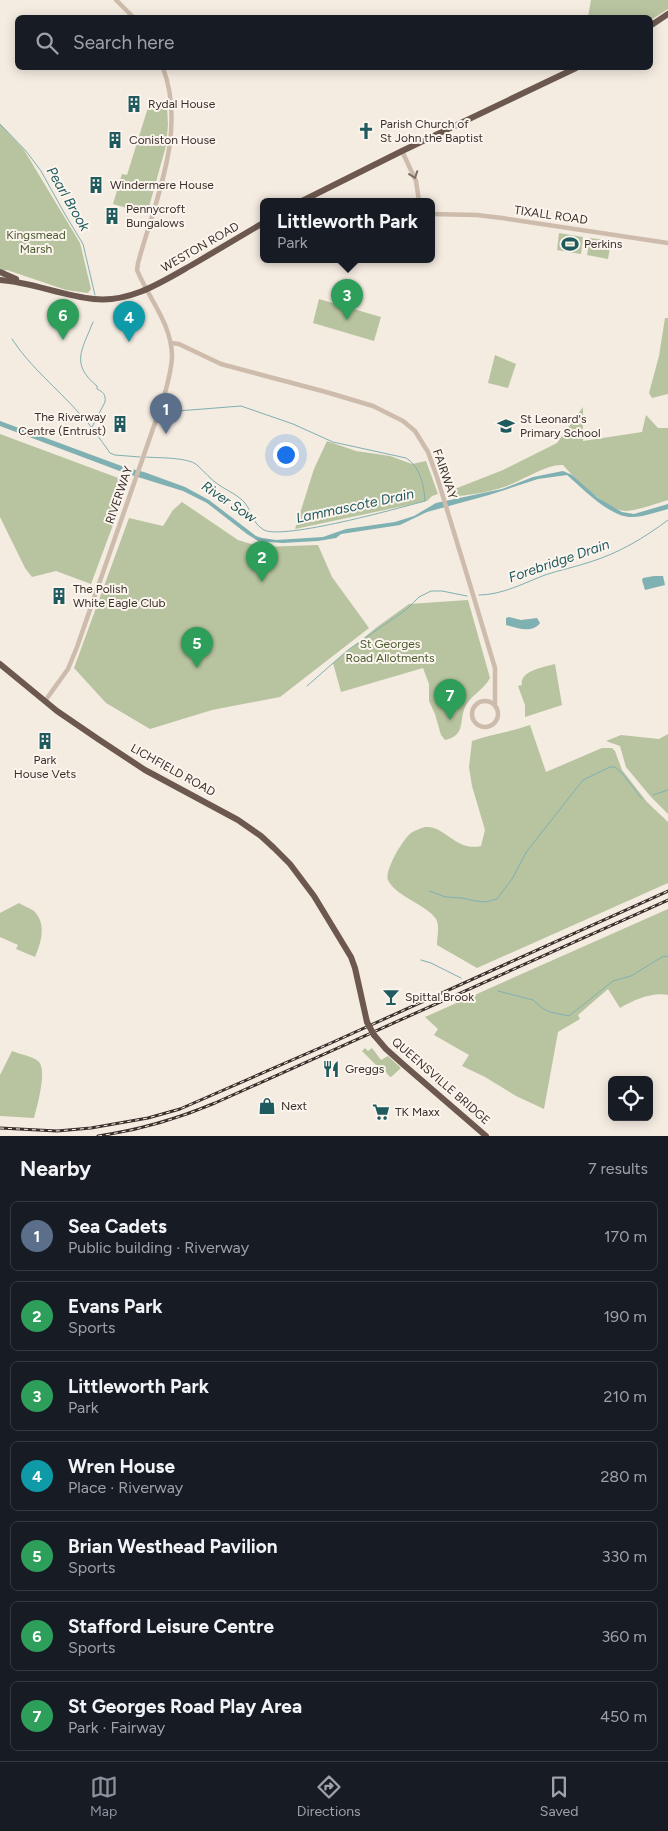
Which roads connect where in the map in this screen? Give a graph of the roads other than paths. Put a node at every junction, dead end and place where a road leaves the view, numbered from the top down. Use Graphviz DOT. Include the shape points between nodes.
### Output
graph roads {
  1 [pos="116,0"];
  2 [pos="668,14"];
  3 [pos="131,15"];
  4 [pos="653,24"];
  5 [pos="164,70"];
  6 [pos="572,70"];
  7 [pos="402,151"];
  8 [pos="308,198"];
  9 [pos="419,198"];
  10 [pos="435,214"];
  11 [pos="260,225"];
  12 [pos="668,243"];
  13 [pos="0,272"];
  14 [pos="0,280"];
  15 [pos="21,282"];
  16 [pos="147,290"];
  17 [pos="171,343"];
  18 [pos="0,664"];
  19 [pos="494,691"];
  20 [pos="45,701"];
  21 [pos="483,701"];
  22 [pos="495,704"];
  23 [pos="322,908"];
  24 [pos="486,1136"];
  1 -- 3 [label="street"];
  2 -- 4 [label="highway"];
  5 -- 16 [label="street, RIVERWAY" via="169,88 172,134 138,263 137,270"];
  6 -- 7 [label="highway"];
  7 -- 8 [label="highway"];
  7 -- 9 [label="street, one-way" via="416,181"];
  10 -- 12 [label="street, TIXALL ROAD" via="502,218"];
  11 -- 16 [label="highway, WESTON ROAD"];
  13 -- 15 [label="highway"];
  14 -- 15 [label="highway"];
  15 -- 16 [label="highway, WESTON ROAD" via="96,300 120,298"];
  16 -- 17 [label="street, RIVERWAY" via="167,327"];
  17 -- 19 [label="street, FAIRWAY" via="221,364 373,406 415,432 444,498 494,668"];
  17 -- 20 [label="street, RIVERWAY" via="169,378 133,485 71,661"];
  18 -- 20 [label="highway, LICHFIELD ROAD"];
  19 -- 21 [label="street"];
  19 -- 22 [label="street, FAIRWAY"];
  20 -- 23 [label="highway, LICHFIELD ROAD" via="145,770 214,806 261,836 290,864"];
  21 -- 22 [label="street"];
  21 -- 22 [label="street" via="476,705 472,714 474,721 481,726 491,725 497,719"];
  23 -- 24 [label="highway, QUEENSVILLE BRIDGE, bridge" via="351,957 366,1022 374,1035"];
}
